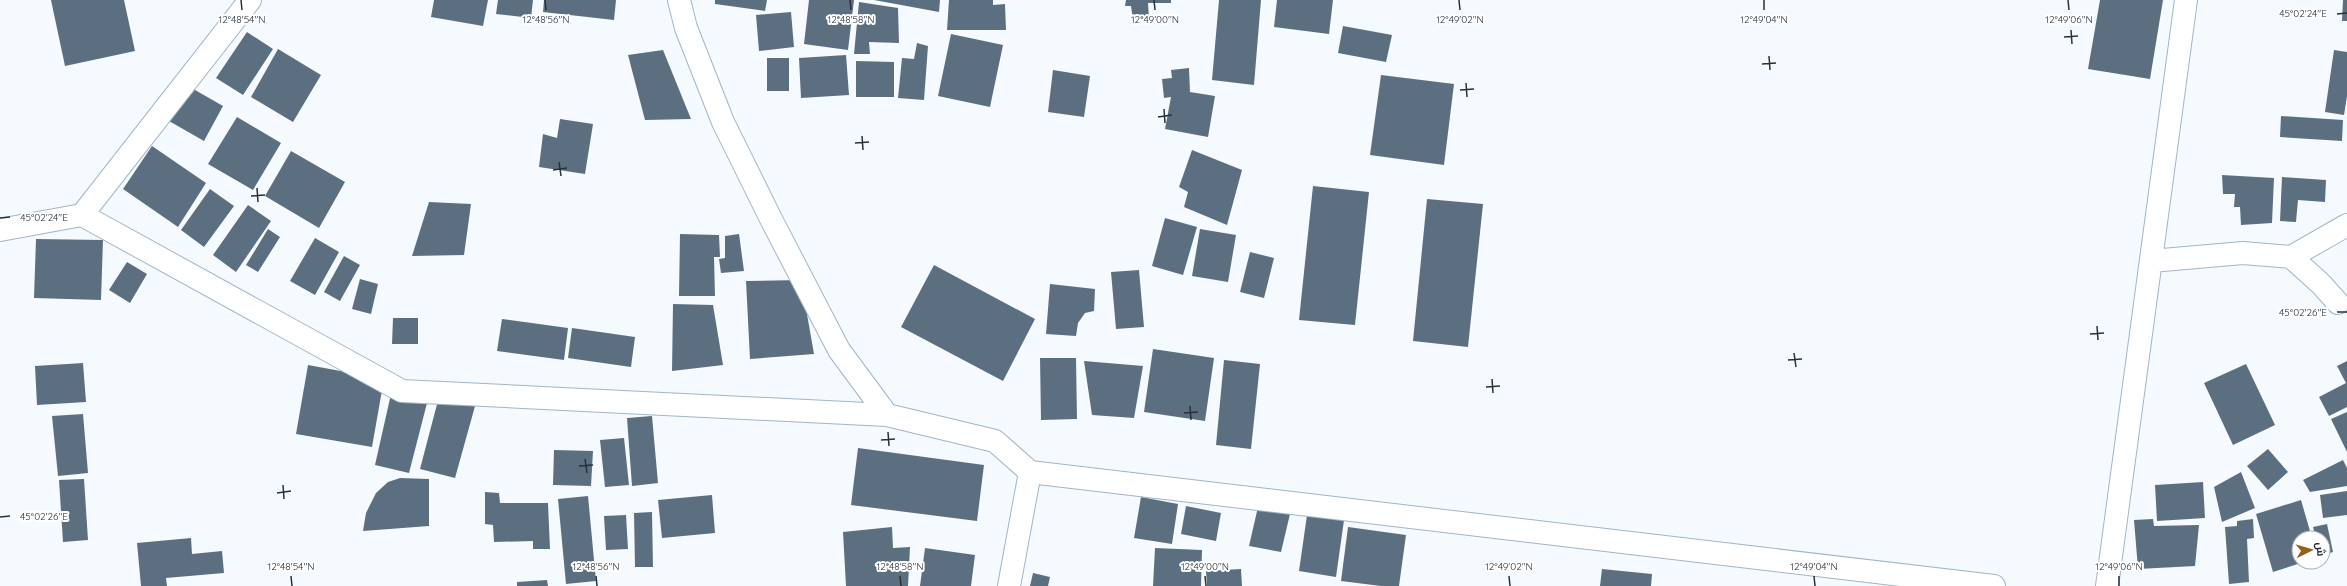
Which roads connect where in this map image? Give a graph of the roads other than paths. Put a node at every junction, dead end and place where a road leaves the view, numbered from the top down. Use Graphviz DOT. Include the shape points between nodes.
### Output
graph roads {
  1 [pos="250,0"];
  2 [pos="679,0"];
  3 [pos="2186,0"];
  4 [pos="82,214"];
  5 [pos="2347,225"];
  6 [pos="0,230"];
  7 [pos="2291,257"];
  8 [pos="2151,261"];
  9 [pos="2338,303"];
  10 [pos="887,415"];
  11 [pos="1030,472"];
  12 [pos="1009,586"];
  13 [pos="1994,586"];
  14 [pos="2107,586"];
  1 -- 4 [label="street"];
  2 -- 10 [label="street" via="686,28 723,122 772,221 839,350"];
  3 -- 8 [label="street"];
  4 -- 6 [label="street"];
  4 -- 10 [label="street" via="402,391"];
  5 -- 7 [label="street"];
  7 -- 8 [label="street" via="2243,253"];
  7 -- 9 [label="street" via="2322,284"];
  8 -- 14 [label="street"];
  10 -- 11 [label="street" via="995,441"];
  11 -- 12 [label="street"];
  11 -- 13 [label="street"];
}
